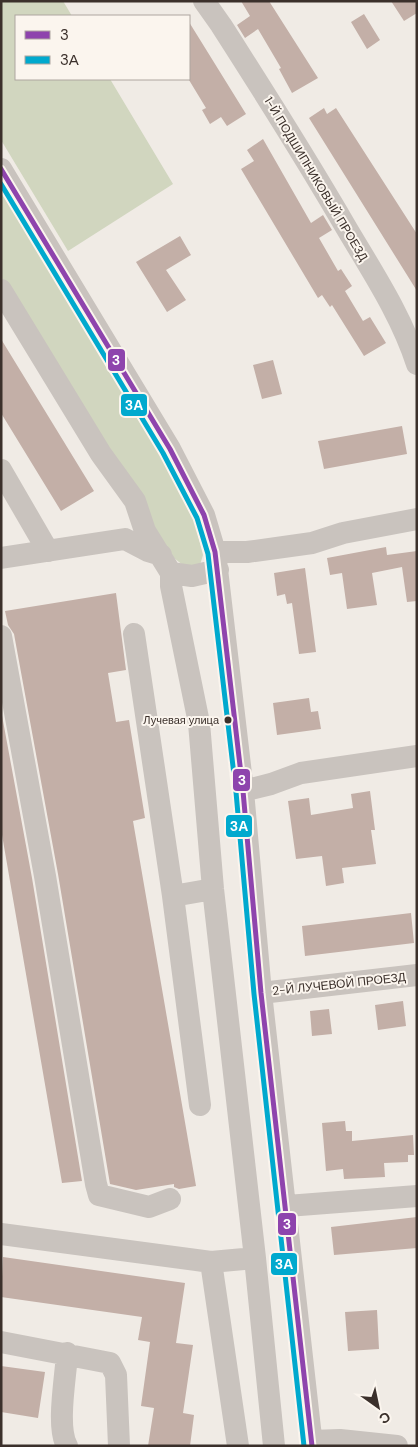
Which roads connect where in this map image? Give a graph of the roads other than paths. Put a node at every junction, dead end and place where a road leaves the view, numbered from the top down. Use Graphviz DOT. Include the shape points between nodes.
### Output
graph roads {
  1 [pos="204,1"];
  2 [pos="1,169"];
  3 [pos="1,290"];
  4 [pos="417,364"];
  5 [pos="1,470"];
  6 [pos="417,519"];
  7 [pos="48,551"];
  8 [pos="1,558"];
  9 [pos="216,561"];
  10 [pos="166,564"];
  11 [pos="134,634"];
  12 [pos="1,636"];
  13 [pos="417,756"];
  14 [pos="243,791"];
  15 [pos="214,889"];
  16 [pos="173,896"];
  17 [pos="417,976"];
  18 [pos="261,993"];
  19 [pos="200,1105"];
  20 [pos="417,1196"];
  21 [pos="170,1199"];
  22 [pos="287,1206"];
  23 [pos="1,1234"];
  24 [pos="255,1258"];
  25 [pos="211,1262"];
  26 [pos="1,1342"];
  27 [pos="67,1354"];
  28 [pos="312,1443"];
  29 [pos="67,1446"];
  30 [pos="119,1446"];
  31 [pos="238,1446"];
  32 [pos="274,1446"];
  33 [pos="397,1446"];
  1 -- 4 [label="street, 1-Й ПОДШИПНИКОВЫЙ ПРОЕЗД" via="316,176 393,306"];
  2 -- 9 [label="street" via="170,450 204,515"];
  3 -- 10 [label="street" via="101,454 135,502 145,531"];
  5 -- 7 [label="street"];
  6 -- 9 [label="street"];
  7 -- 8 [label="street"];
  7 -- 10 [label="street" via="125,540"];
  9 -- 10 [label="street" via="192,576"];
  9 -- 14 [label="street"];
  10 -- 15 [label="street" via="199,722"];
  11 -- 16 [label="street"];
  12 -- 21 [label="street" via="96,1184 100,1195 149,1207"];
  13 -- 14 [label="street" via="301,773"];
  14 -- 18 [label="street"];
  15 -- 16 [label="street"];
  15 -- 24 [label="street"];
  16 -- 19 [label="street"];
  17 -- 18 [label="street, 2-Й ЛУЧЕВОЙ ПРОЕЗД"];
  18 -- 22 [label="street"];
  20 -- 22 [label="street"];
  22 -- 28 [label="street"];
  23 -- 25 [label="street"];
  24 -- 25 [label="street"];
  24 -- 32 [label="street"];
  25 -- 31 [label="street"];
  26 -- 27 [label="street"];
  27 -- 29 [label="street" via="62,1427"];
  27 -- 30 [label="street" via="103,1360 114,1369"];
  28 -- 33 [label="street" via="340,1440"];
}
